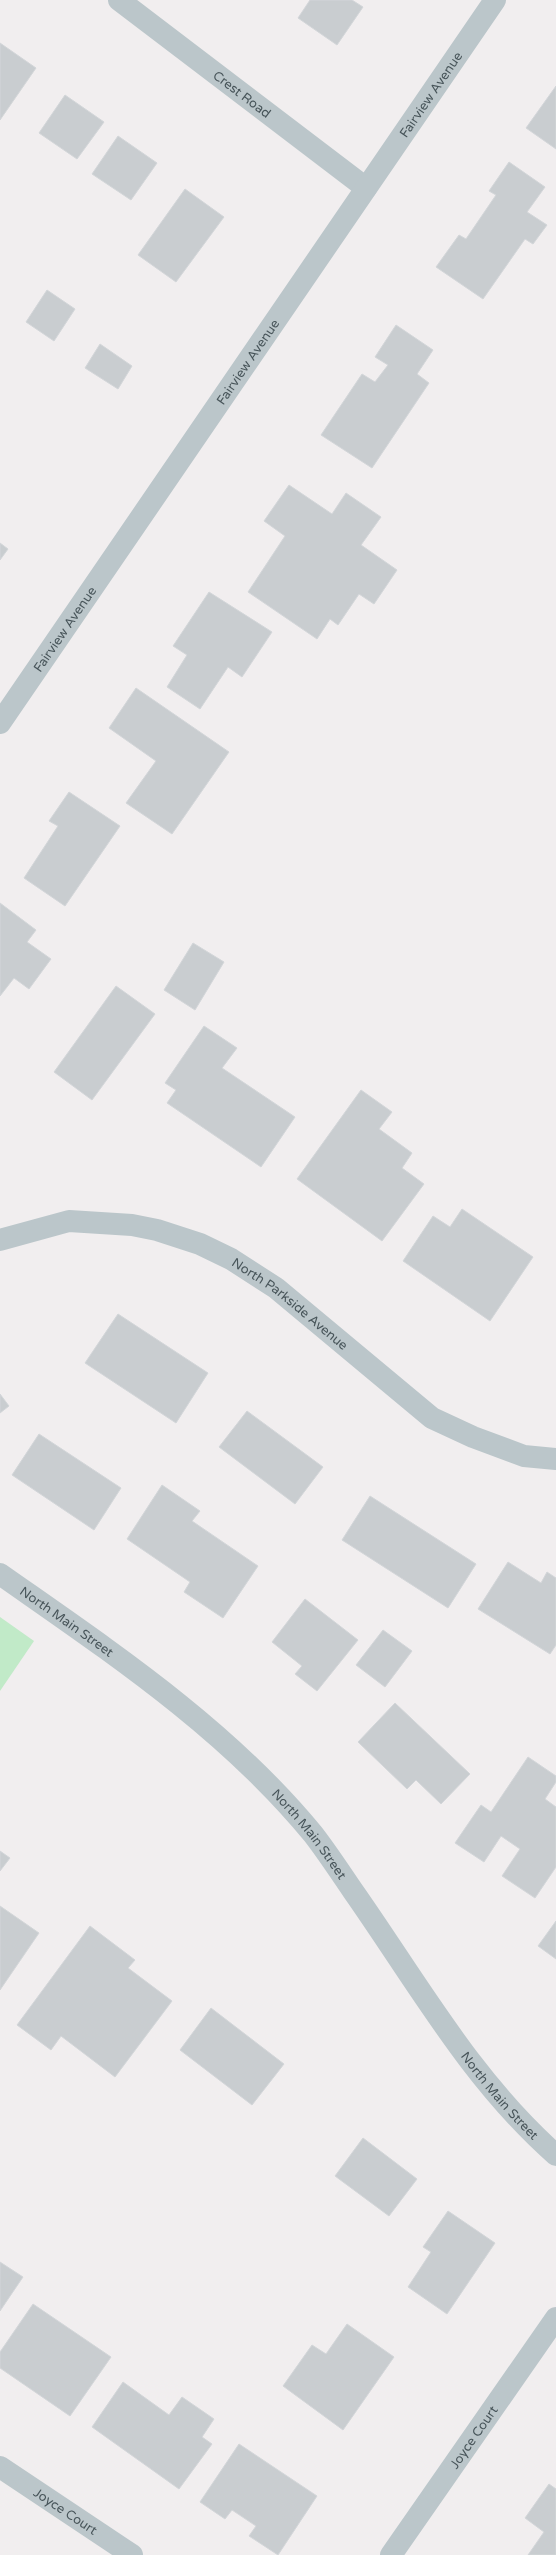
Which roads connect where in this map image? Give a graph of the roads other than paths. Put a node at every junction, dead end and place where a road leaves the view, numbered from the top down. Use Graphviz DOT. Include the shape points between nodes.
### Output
graph roads {
  1 [pos="119,0"];
  2 [pos="495,0"];
  3 [pos="366,188"];
  4 [pos="0,723"];
  5 [pos="0,1240"];
  6 [pos="556,1458"];
  7 [pos="0,1574"];
  8 [pos="556,2155"];
  9 [pos="556,2318"];
  10 [pos="0,2467"];
  11 [pos="132,2555"];
  12 [pos="391,2555"];
  1 -- 3 [label="street, Crest Road"];
  2 -- 3 [label="street, Fairview Avenue"];
  3 -- 4 [label="street, Fairview Avenue"];
  5 -- 6 [label="street, North Parkside Avenue" via="69,1221 132,1225 200,1244 231,1259 276,1288 432,1418 524,1456"];
  7 -- 8 [label="street, North Main Street" via="147,1678 189,1711 246,1763 297,1816 315,1836 460,2050 497,2096"];
  9 -- 12 [label="street, Joyce Court"];
  10 -- 11 [label="street, Joyce Court"];
}
